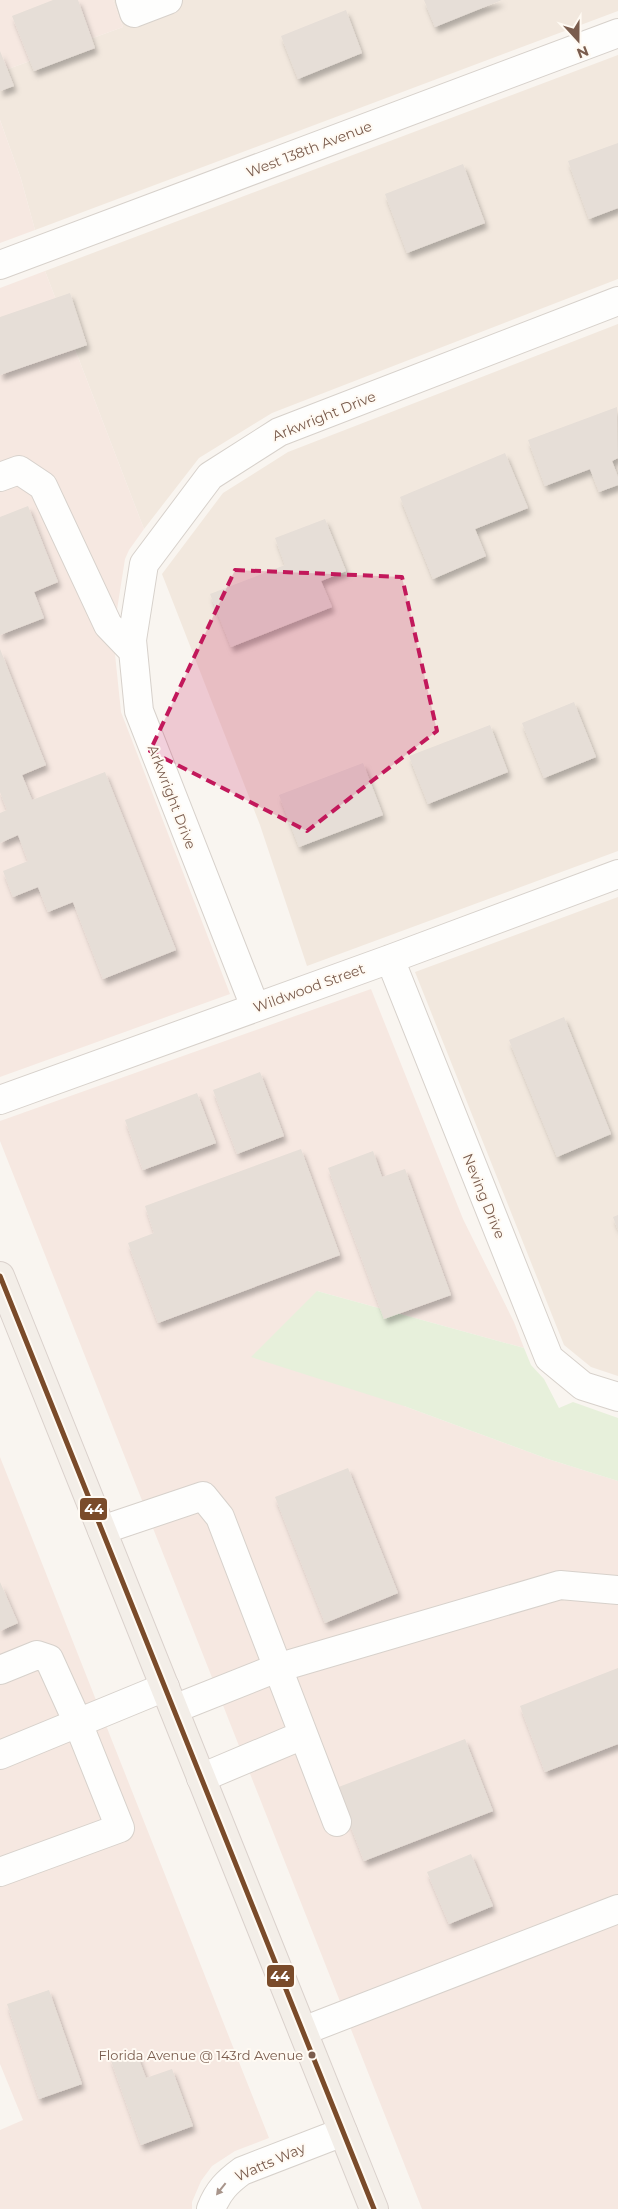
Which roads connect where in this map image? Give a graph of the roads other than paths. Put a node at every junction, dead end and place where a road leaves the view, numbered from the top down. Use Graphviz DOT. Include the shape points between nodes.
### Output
graph roads {
  1 [pos="168,0"];
  2 [pos="132,6"];
  3 [pos="618,33"];
  4 [pos="0,265"];
  5 [pos="618,301"];
  6 [pos="0,477"];
  7 [pos="132,650"];
  8 [pos="618,874"];
  9 [pos="390,959"];
  10 [pos="255,1007"];
  11 [pos="0,1100"];
  12 [pos="0,1276"];
  13 [pos="618,1397"];
  14 [pos="102,1530"];
  15 [pos="618,1590"];
  16 [pos="277,1668"];
  17 [pos="0,1670"];
  18 [pos="170,1698"];
  19 [pos="78,1723"];
  20 [pos="303,1735"];
  21 [pos="0,1755"];
  22 [pos="201,1778"];
  23 [pos="337,1822"];
  24 [pos="0,1872"];
  25 [pos="618,1909"];
  26 [pos="303,2031"];
  27 [pos="344,2132"];
  28 [pos="211,2209"];
  29 [pos="374,2209"];
  1 -- 2 [label="street"];
  3 -- 4 [label="street, West 138th Avenue"];
  5 -- 7 [label="street, Arkwright Drive" via="279,432 210,476 144,564"];
  6 -- 7 [label="street" via="20,470 43,486 108,625"];
  7 -- 10 [label="street, Arkwright Drive" via="139,712"];
  8 -- 9 [label="street, Wildwood Street"];
  9 -- 10 [label="street, Wildwood Street"];
  9 -- 13 [label="street, Neving Drive" via="549,1358 583,1386"];
  10 -- 11 [label="street, Wildwood Street"];
  12 -- 14 [label="main road"];
  14 -- 16 [label="street" via="203,1496 220,1517"];
  14 -- 18 [label="main road"];
  15 -- 16 [label="street" via="560,1585"];
  16 -- 18 [label="street"];
  16 -- 20 [label="street"];
  17 -- 19 [label="street" via="37,1655 49,1659"];
  18 -- 19 [label="street"];
  18 -- 22 [label="main road"];
  19 -- 21 [label="street"];
  19 -- 24 [label="street" via="120,1828"];
  20 -- 22 [label="street"];
  20 -- 23 [label="street"];
  22 -- 26 [label="main road"];
  25 -- 26 [label="street"];
  26 -- 27 [label="main road"];
  27 -- 28 [label="street, Watts Way, one-way" via="242,2171 227,2181 216,2195"];
  27 -- 29 [label="main road"];
}
